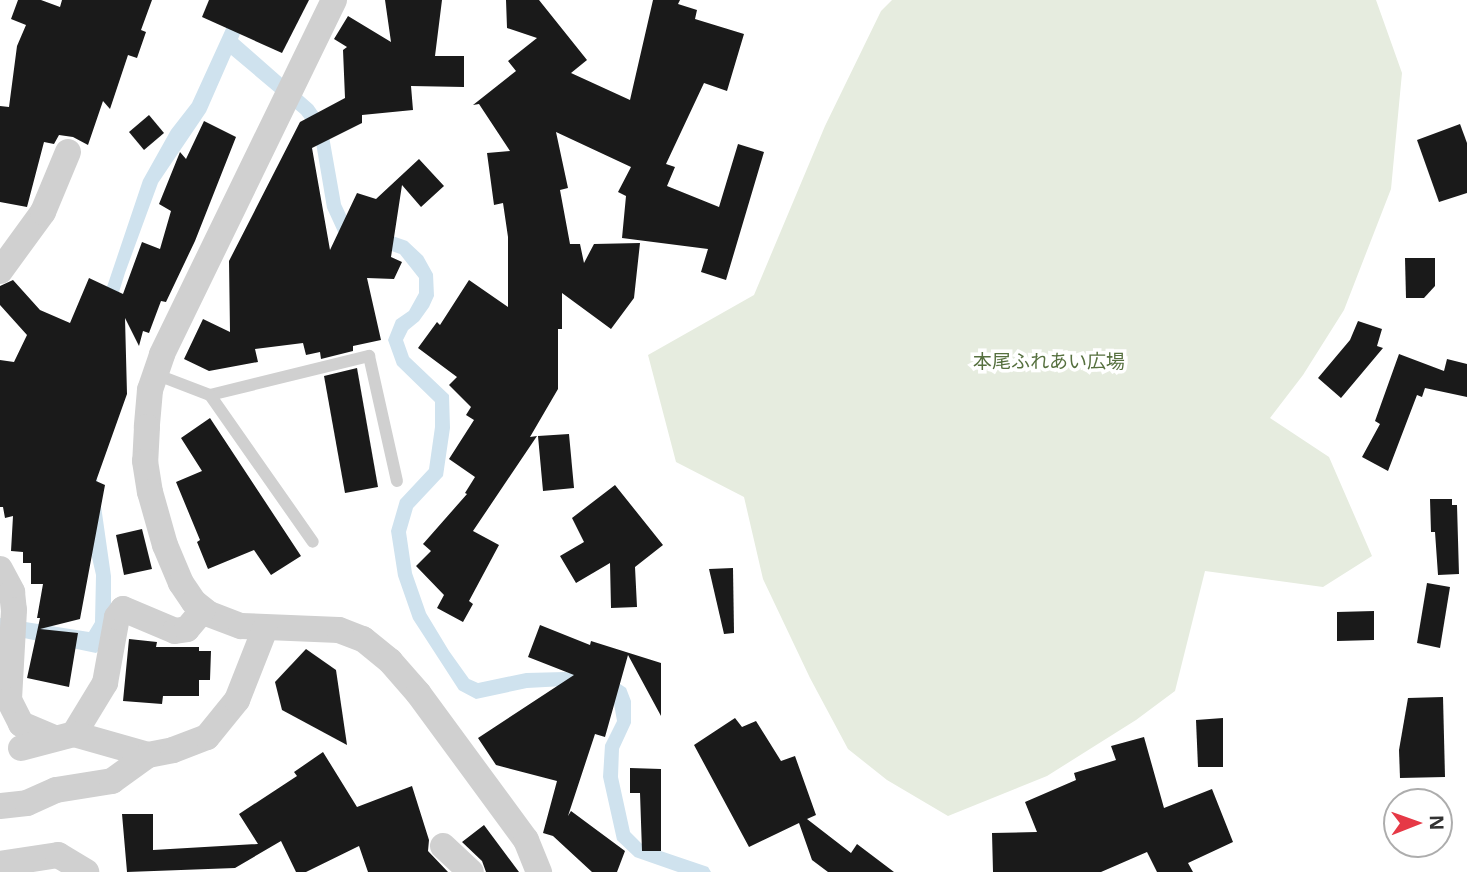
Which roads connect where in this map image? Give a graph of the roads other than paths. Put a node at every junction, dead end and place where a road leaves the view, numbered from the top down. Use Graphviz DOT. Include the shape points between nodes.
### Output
graph roads {
  1 [pos="334,0"];
  2 [pos="68,152"];
  3 [pos="0,271"];
  4 [pos="155,374"];
  5 [pos="210,395"];
  6 [pos="397,481"];
  7 [pos="313,542"];
  8 [pos="0,569"];
  9 [pos="203,610"];
  10 [pos="265,629"];
  11 [pos="64,736"];
  12 [pos="21,748"];
  13 [pos="148,755"];
  14 [pos="0,806"];
  15 [pos="443,846"];
  16 [pos="0,864"];
  17 [pos="86,872"];
  18 [pos="471,872"];
  19 [pos="539,872"];
  1 -- 4 [label="street"];
  2 -- 3 [label="street" via="43,212"];
  4 -- 5 [label="lane"];
  4 -- 9 [label="street" via="145,461 150,492 181,583"];
  5 -- 6 [label="lane" via="369,356"];
  5 -- 7 [label="lane"];
  8 -- 11 [label="street" via="12,592 14,610 9,700 21,724"];
  9 -- 10 [label="street" via="241,626"];
  9 -- 11 [label="street" via="187,629 175,631 123,609 117,617 105,683"];
  10 -- 13 [label="street" via="243,688 222,722 207,737"];
  10 -- 19 [label="street" via="339,630 363,639 390,661 424,699 519,830"];
  11 -- 12 [label="street"];
  11 -- 13 [label="street"];
  13 -- 14 [label="street" via="112,780"];
  15 -- 18 [label="street"];
  16 -- 17 [label="street" via="58,855"];
}
